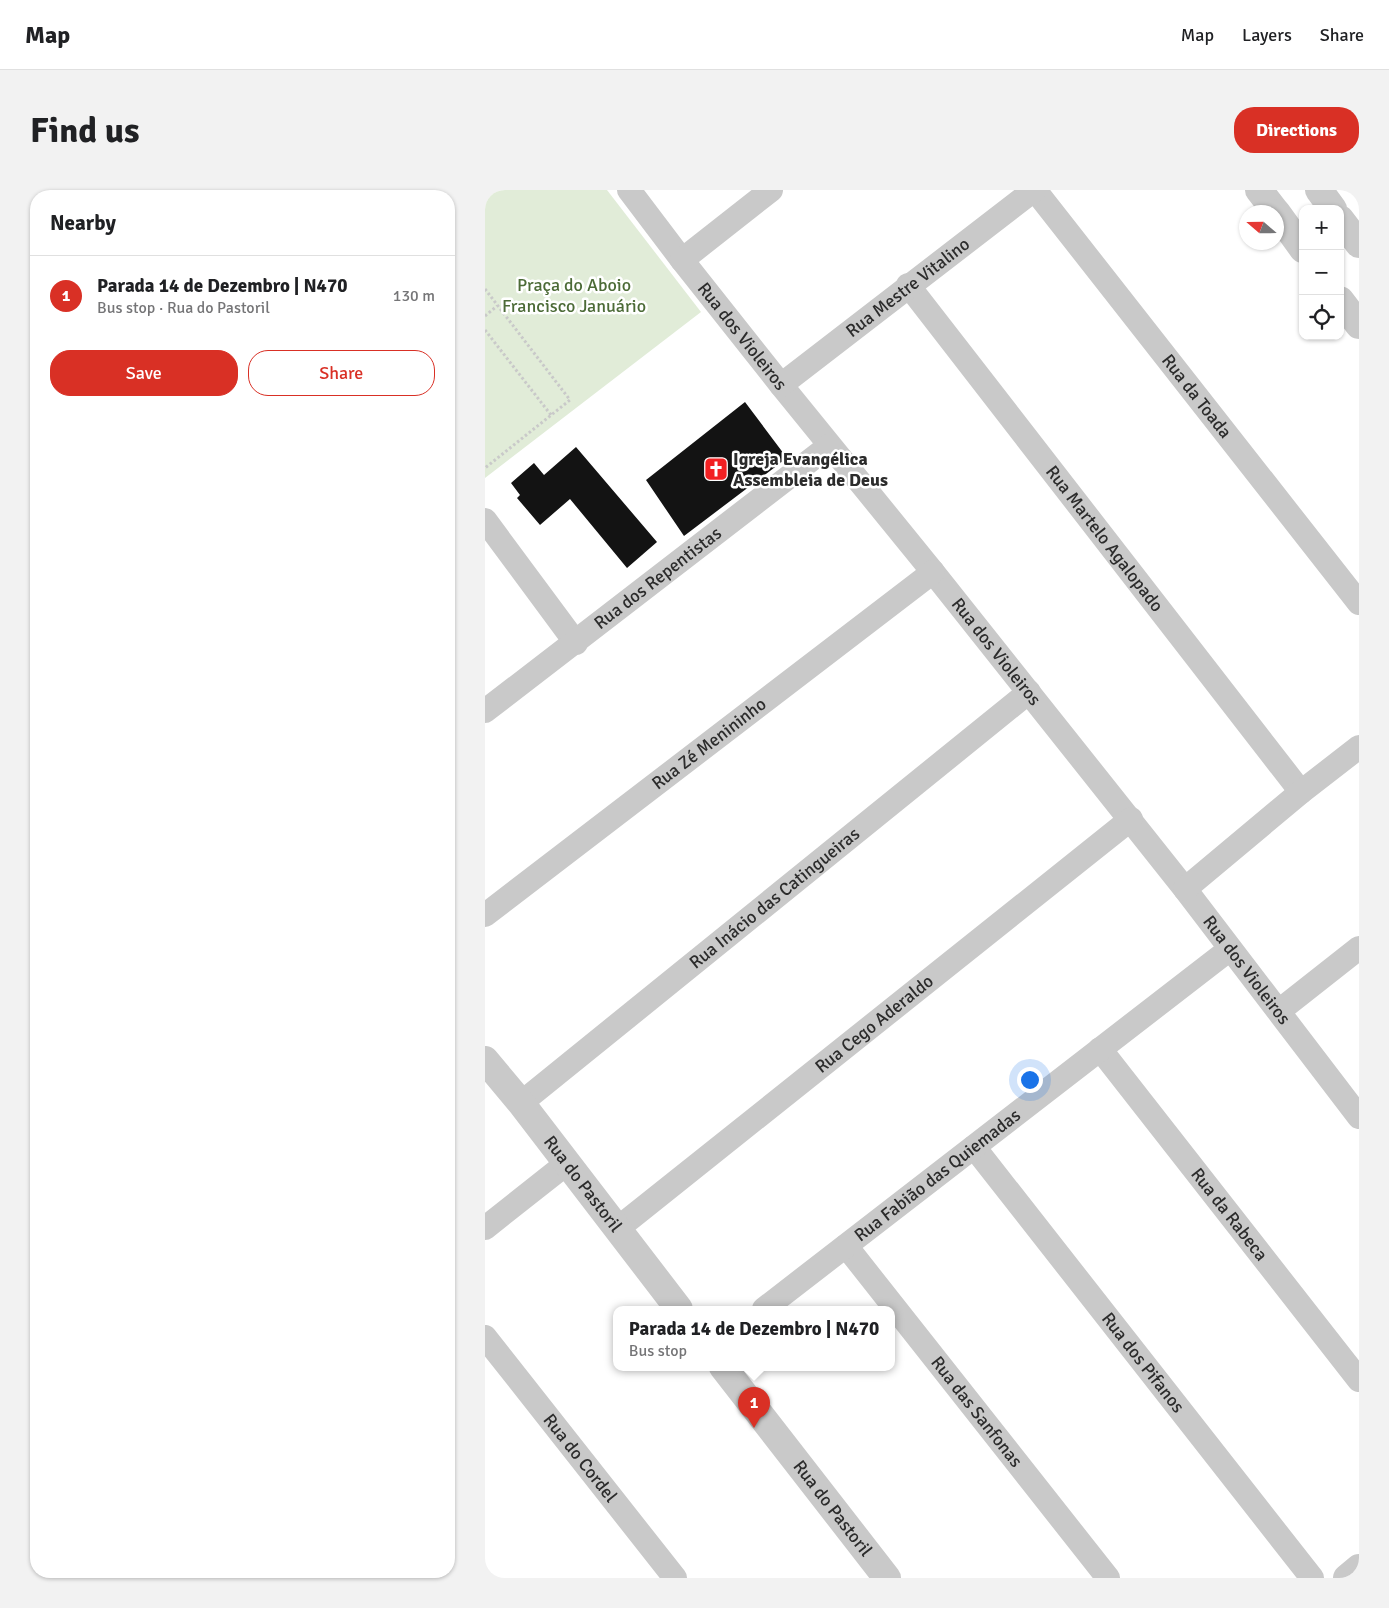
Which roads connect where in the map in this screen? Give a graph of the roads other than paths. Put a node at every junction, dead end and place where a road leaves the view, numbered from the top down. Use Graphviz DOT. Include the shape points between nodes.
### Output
graph roads {
  1 [pos="629,190"];
  2 [pos="771,190"];
  3 [pos="1034,190"];
  4 [pos="1259,190"];
  5 [pos="1319,190"];
  6 [pos="1270,205"];
  7 [pos="1330,205"];
  8 [pos="1284,224"];
  9 [pos="1344,224"];
  10 [pos="1299,244"];
  11 [pos="1359,244"];
  12 [pos="682,260"];
  13 [pos="908,285"];
  14 [pos="1344,305"];
  15 [pos="1359,325"];
  16 [pos="781,385"];
  17 [pos="829,446"];
  18 [pos="485,520"];
  19 [pos="933,572"];
  20 [pos="1359,604"];
  21 [pos="576,643"];
  22 [pos="1029,692"];
  23 [pos="485,711"];
  24 [pos="1359,748"];
  25 [pos="1301,792"];
  26 [pos="1131,819"];
  27 [pos="1185,889"];
  28 [pos="485,916"];
  29 [pos="1359,948"];
  30 [pos="1230,949"];
  31 [pos="1279,1011"];
  32 [pos="1100,1049"];
  33 [pos="485,1060"];
  34 [pos="521,1103"];
  35 [pos="1359,1117"];
  36 [pos="974,1147"];
  37 [pos="566,1164"];
  38 [pos="485,1228"];
  39 [pos="617,1229"];
  40 [pos="846,1246"];
  41 [pos="677,1306"];
  42 [pos="767,1306"];
  43 [pos="893,1306"];
  44 [pos="895,1308"];
  45 [pos="485,1336"];
  46 [pos="726,1371"];
  47 [pos="1359,1380"];
  48 [pos="1359,1568"];
  49 [pos="675,1578"];
  50 [pos="887,1578"];
  51 [pos="1108,1578"];
  52 [pos="1311,1578"];
  53 [pos="1347,1578"];
  1 -- 12 [label="street, Rua dos Violeiros"];
  2 -- 12 [label="street"];
  3 -- 13 [label="street, Rua Mestre Vitalino"];
  3 -- 20 [label="street, Rua da Toada"];
  4 -- 6 [label="street"];
  5 -- 7 [label="street"];
  8 -- 10 [label="street"];
  9 -- 11 [label="street"];
  12 -- 16 [label="street, Rua dos Violeiros"];
  13 -- 16 [label="street, Rua Mestre Vitalino"];
  13 -- 25 [label="street, Rua Martelo Agalopado"];
  14 -- 15 [label="street"];
  16 -- 17 [label="street, Rua dos Violeiros"];
  17 -- 19 [label="street, Rua dos Violeiros"];
  17 -- 21 [label="street, Rua dos Repentistas"];
  18 -- 21 [label="street"];
  19 -- 22 [label="street, Rua dos Violeiros"];
  19 -- 28 [label="street, Rua Zé Menininho"];
  21 -- 23 [label="street, Rua dos Repentistas"];
  22 -- 26 [label="street, Rua dos Violeiros"];
  22 -- 34 [label="street, Rua Inácio das Catingueiras"];
  24 -- 25 [label="street"];
  25 -- 27 [label="street"];
  26 -- 27 [label="street, Rua dos Violeiros"];
  26 -- 39 [label="street, Rua Cego Aderaldo"];
  27 -- 30 [label="street, Rua dos Violeiros"];
  29 -- 31 [label="street"];
  30 -- 31 [label="street, Rua dos Violeiros"];
  30 -- 32 [label="street, Rua Fabião das Quiemadas"];
  31 -- 35 [label="street, Rua dos Violeiros"];
  32 -- 36 [label="street, Rua Fabião das Quiemadas"];
  32 -- 47 [label="street, Rua da Rabeca"];
  33 -- 34 [label="street, Rua do Pastoril"];
  34 -- 37 [label="street, Rua do Pastoril"];
  36 -- 40 [label="street, Rua Fabião das Quiemadas"];
  36 -- 52 [label="street, Rua dos Pifanos"];
  37 -- 38 [label="street"];
  37 -- 39 [label="street, Rua do Pastoril"];
  39 -- 41 [label="street, Rua do Pastoril"];
  40 -- 42 [label="street, Rua Fabião das Quiemadas"];
  40 -- 43 [label="street, Rua das Sanfonas"];
  44 -- 51 [label="street, Rua das Sanfonas"];
  45 -- 49 [label="street, Rua do Cordel"];
  46 -- 50 [label="street, Rua do Pastoril"];
  48 -- 53 [label="street"];
}
